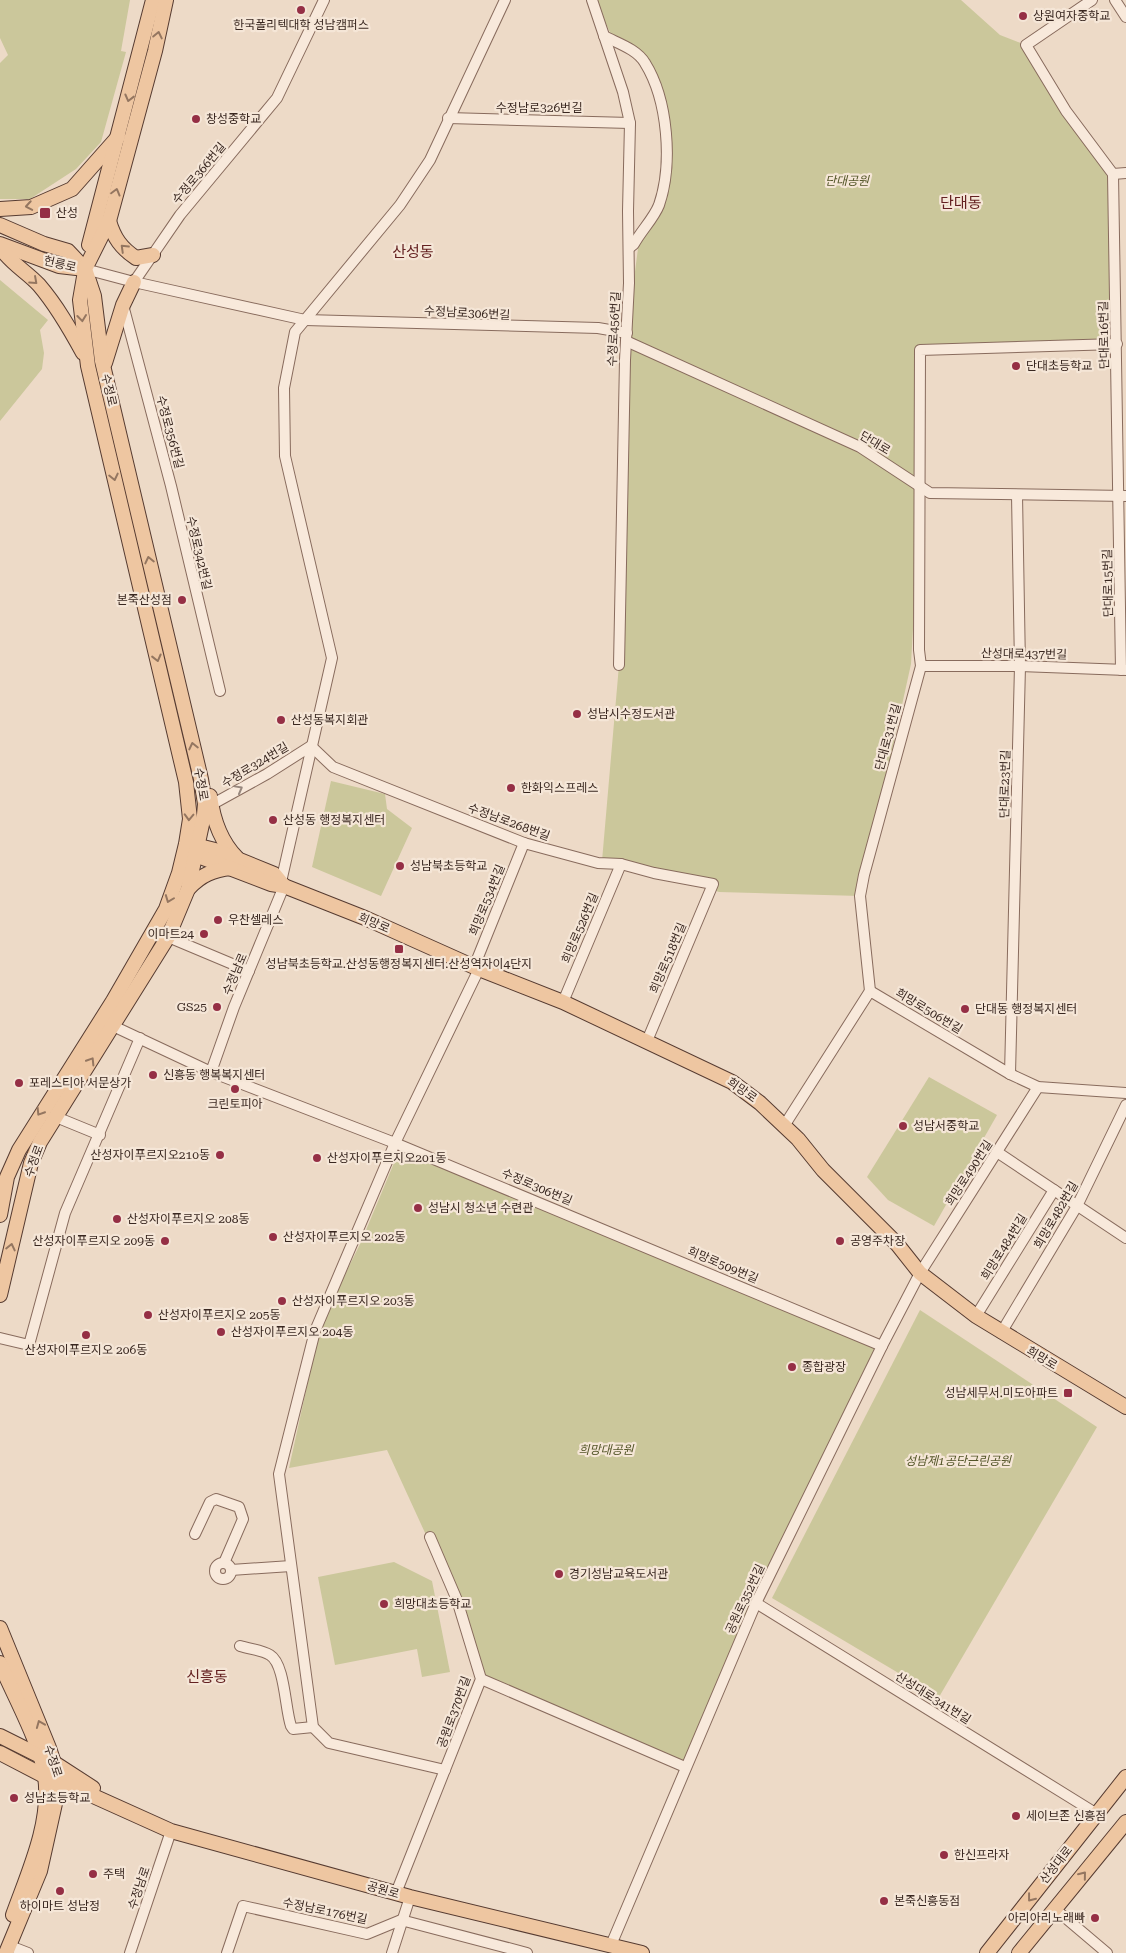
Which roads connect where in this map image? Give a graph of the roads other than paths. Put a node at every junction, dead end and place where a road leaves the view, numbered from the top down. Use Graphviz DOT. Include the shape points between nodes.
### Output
graph roads {
  1 [pos="153,0"];
  2 [pos="166,0"];
  3 [pos="324,0"];
  4 [pos="505,0"];
  5 [pos="592,0"];
  6 [pos="1092,0"];
  7 [pos="1115,0"];
  8 [pos="1126,17"];
  9 [pos="604,36"];
  10 [pos="448,118"];
  11 [pos="630,123"];
  12 [pos="120,135"];
  13 [pos="1126,173"];
  14 [pos="1113,174"];
  15 [pos="0,209"];
  16 [pos="109,221"];
  17 [pos="0,225"];
  18 [pos="0,245"];
  19 [pos="629,248"];
  20 [pos="152,255"];
  21 [pos="85,269"];
  22 [pos="134,282"];
  23 [pos="124,305"];
  24 [pos="305,320"];
  25 [pos="626,337"];
  26 [pos="1117,344"];
  27 [pos="88,361"];
  28 [pos="104,366"];
  29 [pos="171,486"];
  30 [pos="921,487"];
  31 [pos="1017,495"];
  32 [pos="1123,496"];
  33 [pos="620,665"];
  34 [pos="920,666"];
  35 [pos="1020,666"];
  36 [pos="1124,670"];
  37 [pos="220,691"];
  38 [pos="310,746"];
  39 [pos="199,770"];
  40 [pos="212,805"];
  41 [pos="524,843"];
  42 [pos="192,849"];
  43 [pos="236,864"];
  44 [pos="621,864"];
  45 [pos="283,884"];
  46 [pos="713,884"];
  47 [pos="188,889"];
  48 [pos="168,936"];
  49 [pos="477,968"];
  50 [pos="249,971"];
  51 [pos="870,991"];
  52 [pos="563,1002"];
  53 [pos="113,1026"];
  54 [pos="140,1038"];
  55 [pos="647,1041"];
  56 [pos="211,1072"];
  57 [pos="1010,1074"];
  58 [pos="1038,1087"];
  59 [pos="1126,1093"];
  60 [pos="1126,1105"];
  61 [pos="56,1117"];
  62 [pos="784,1126"];
  63 [pos="100,1135"];
  64 [pos="395,1142"];
  65 [pos="997,1152"];
  66 [pos="16,1155"];
  67 [pos="31,1163"];
  68 [pos="1054,1190"];
  69 [pos="1078,1206"];
  70 [pos="0,1215"];
  71 [pos="1126,1238"];
  72 [pos="670,1257"];
  73 [pos="920,1273"];
  74 [pos="0,1294"];
  75 [pos="976,1316"];
  76 [pos="1001,1332"];
  77 [pos="0,1338"];
  78 [pos="882,1346"];
  79 [pos="1126,1407"];
  80 [pos="195,1534"];
  81 [pos="430,1538"];
  82 [pos="291,1566"];
  83 [pos="756,1603"];
  84 [pos="0,1628"];
  85 [pos="240,1646"];
  86 [pos="0,1663"];
  87 [pos="481,1679"];
  88 [pos="313,1727"];
  89 [pos="0,1736"];
  90 [pos="0,1753"];
  91 [pos="41,1758"];
  92 [pos="56,1764"];
  93 [pos="685,1767"];
  94 [pos="445,1770"];
  95 [pos="46,1777"];
  96 [pos="1126,1777"];
  97 [pos="60,1781"];
  98 [pos="129,1812"];
  99 [pos="1096,1814"];
  100 [pos="1126,1822"];
  101 [pos="171,1831"];
  102 [pos="396,1893"];
  103 [pos="410,1897"];
  104 [pos="1055,1909"];
  105 [pos="401,1920"];
  106 [pos="611,1945"];
  107 [pos="5,1949"];
  108 [pos="28,1953"];
  109 [pos="130,1953"];
  110 [pos="227,1953"];
  111 [pos="392,1953"];
  112 [pos="527,1953"];
  113 [pos="642,1953"];
  114 [pos="987,1953"];
  115 [pos="1019,1953"];
  116 [pos="1107,1953"];
  1 -- 12 [label="main road, 수정로, one-way"];
  16 -- 2 [label="main road, 수정로, one-way"];
  3 -- 20 [label="street, 수정로366번길" via="277,98 180,215"];
  4 -- 10 [label="street, 수정남로"];
  5 -- 9 [label="street, 수정로456번길"];
  6 -- 14 [label="street" via="1026,45 1066,111"];
  7 -- 8 [label="street"];
  9 -- 11 [label="street, 수정로456번길"];
  9 -- 19 [label="street" via="636,53 645,62 660,101 668,154 659,206"];
  10 -- 11 [label="street, 수정남로326번길"];
  10 -- 24 [label="street, 수정남로" via="430,160 400,205"];
  11 -- 19 [label="street, 수정로456번길"];
  12 -- 15 [label="main road, one-way" via="72,189 31,207"];
  12 -- 21 [label="main road, 수정로"];
  13 -- 14 [label="street"];
  14 -- 26 [label="street, 단대로16번길"];
  20 -- 16 [label="main road, one-way" via="136,258 123,249 113,235"];
  16 -- 21 [label="main road, 수정로"];
  17 -- 21 [label="main road, 헌릉로" via="68,251"];
  18 -- 21 [label="main road, 헌릉로" via="58,266"];
  18 -- 27 [label="main road, one-way" via="8,259 37,283 62,314"];
  19 -- 25 [label="street, 수정로456번길"];
  20 -- 22 [label="street, 수정로366번길"];
  21 -- 22 [label="street, 수정남로306번길"];
  21 -- 27 [label="main road, 수정로, one-way" via="80,300"];
  21 -- 28 [label="main road, 수정로" via="94,296"];
  22 -- 23 [label="main road"];
  22 -- 24 [label="street, 수정남로306번길"];
  23 -- 28 [label="main road"];
  23 -- 29 [label="street, 수정로356번길"];
  24 -- 25 [label="street, 수정남로306번길" via="598,328"];
  24 -- 38 [label="street, 수정남로" via="295,332 284,388 285,456 332,658"];
  25 -- 30 [label="street, 단대로" via="860,447"];
  25 -- 33 [label="street, 수정로456번길"];
  26 -- 30 [label="street, 단대로31번길" via="920,350"];
  26 -- 32 [label="street, 단대로16번길"];
  27 -- 42 [label="main road, 수정로, one-way" via="186,782"];
  39 -- 28 [label="main road, 수정로, one-way"];
  29 -- 37 [label="street, 수정로342번길"];
  30 -- 31 [label="street, 단대로" via="930,493"];
  30 -- 34 [label="street, 단대로31번길"];
  31 -- 32 [label="street, 단대로"];
  31 -- 35 [label="street, 단대로23번길"];
  32 -- 36 [label="street, 단대로15번길"];
  34 -- 35 [label="street, 산성대로437번길"];
  34 -- 51 [label="street, 단대로31번길" via="860,896"];
  35 -- 36 [label="street, 산성대로437번길"];
  35 -- 57 [label="street, 단대로23번길"];
  40 -- 38 [label="street, 수정로324번길, one-way"];
  38 -- 41 [label="street, 수정남로268번길" via="333,766"];
  38 -- 45 [label="street, 수정남로"];
  39 -- 40 [label="main road" via="209,787"];
  39 -- 42 [label="main road, 수정로" via="205,804"];
  40 -- 43 [label="main road" via="220,834"];
  41 -- 44 [label="street, 수정남로268번길" via="598,863"];
  41 -- 49 [label="street, 희망로534번길"];
  42 -- 43 [label="main road, 희망로"];
  42 -- 47 [label="main road, 수정로"];
  42 -- 66 [label="main road, 수정로, one-way" via="160,920"];
  43 -- 45 [label="main road, 희망로" via="272,884"];
  43 -- 47 [label="main road" via="199,878"];
  44 -- 46 [label="street, 수정남로268번길"];
  44 -- 52 [label="street, 희망로526번길"];
  45 -- 49 [label="main road, 희망로"];
  45 -- 50 [label="street, 수정남로"];
  46 -- 55 [label="street, 희망로518번길"];
  47 -- 48 [label="main road, 수정로"];
  48 -- 50 [label="street"];
  48 -- 53 [label="main road, 수정로"];
  49 -- 52 [label="main road, 희망로"];
  49 -- 64 [label="street, 희망로534번길"];
  50 -- 56 [label="street, 수정남로"];
  51 -- 57 [label="street, 희망로506번길"];
  51 -- 62 [label="street"];
  52 -- 55 [label="main road, 희망로"];
  53 -- 54 [label="street, 수정로306번길"];
  61 -- 53 [label="main road, 수정로, one-way"];
  54 -- 56 [label="street, 수정로306번길"];
  54 -- 63 [label="street"];
  55 -- 62 [label="main road, 희망로" via="732,1082 760,1102"];
  56 -- 64 [label="street, 수정로306번길"];
  57 -- 58 [label="street, 희망로506번길"];
  58 -- 59 [label="street, 희망로506번길"];
  58 -- 65 [label="street, 희망로490번길"];
  60 -- 69 [label="street, 희망로482번길"];
  61 -- 63 [label="street"];
  61 -- 67 [label="main road, 수정로"];
  62 -- 73 [label="main road, 희망로" via="897,1244"];
  63 -- 77 [label="street" via="65,1212 29,1345"];
  64 -- 72 [label="street, 수정로306번길"];
  64 -- 82 [label="street, 희망로534번길" via="315,1331 279,1474"];
  65 -- 68 [label="street"];
  65 -- 73 [label="street, 희망로490번길"];
  66 -- 67 [label="street"];
  66 -- 70 [label="main road, 수정로" via="7,1177"];
  74 -- 67 [label="main road, 수정로, one-way"];
  68 -- 69 [label="street"];
  68 -- 75 [label="street, 희망로484번길"];
  69 -- 71 [label="street"];
  69 -- 76 [label="street, 희망로482번길"];
  72 -- 78 [label="street, 희망로509번길"];
  73 -- 75 [label="main road, 희망로"];
  73 -- 78 [label="street, 공원로352번길"];
  75 -- 76 [label="main road, 희망로"];
  76 -- 79 [label="main road, 희망로"];
  78 -- 83 [label="street, 공원로352번길"];
  80 -- 82 [label="street" via="210,1502 216,1499 240,1506 243,1518 228,1567"];
  81 -- 87 [label="street, 공원로370번길" via="457,1600"];
  82 -- 88 [label="street, 희망로534번길"];
  83 -- 93 [label="street, 공원로352번길"];
  83 -- 99 [label="street, 산성대로341번길"];
  92 -- 84 [label="main road, 수정로, one-way"];
  85 -- 88 [label="street" via="276,1660 291,1726 293,1729"];
  86 -- 91 [label="main road, 수정로"];
  87 -- 93 [label="street"];
  87 -- 94 [label="street, 공원로370번길"];
  88 -- 94 [label="street" via="329,1743"];
  89 -- 91 [label="main road, 공원로"];
  90 -- 95 [label="main road, 공원로"];
  91 -- 92 [label="main road, 공원로"];
  91 -- 95 [label="main road, 수정로"];
  92 -- 97 [label="main road, 수정로"];
  92 -- 98 [label="main road, 공원로"];
  93 -- 106 [label="street, 공원로352번길"];
  94 -- 102 [label="street, 공원로370번길"];
  95 -- 97 [label="main road, 공원로"];
  95 -- 107 [label="main road, 수정로" via="44,1814"];
  96 -- 99 [label="main road, 산성대로"];
  97 -- 98 [label="main road, 공원로"];
  97 -- 107 [label="main road, 수정로" via="40,1871"];
  98 -- 101 [label="main road, 공원로"];
  99 -- 114 [label="main road, 산성대로, one-way"];
  104 -- 100 [label="main road, one-way"];
  101 -- 102 [label="main road, 공원로"];
  101 -- 109 [label="street, 수정남로"];
  102 -- 103 [label="main road, 공원로"];
  103 -- 105 [label="street"];
  103 -- 106 [label="main road, 공원로"];
  104 -- 115 [label="main road"];
  104 -- 116 [label="street"];
  105 -- 110 [label="street, 수정남로176번길" via="367,1934 243,1906"];
  105 -- 111 [label="street"];
  105 -- 112 [label="street"];
  106 -- 113 [label="main road, 공원로"];
  107 -- 108 [label="street"];
}
